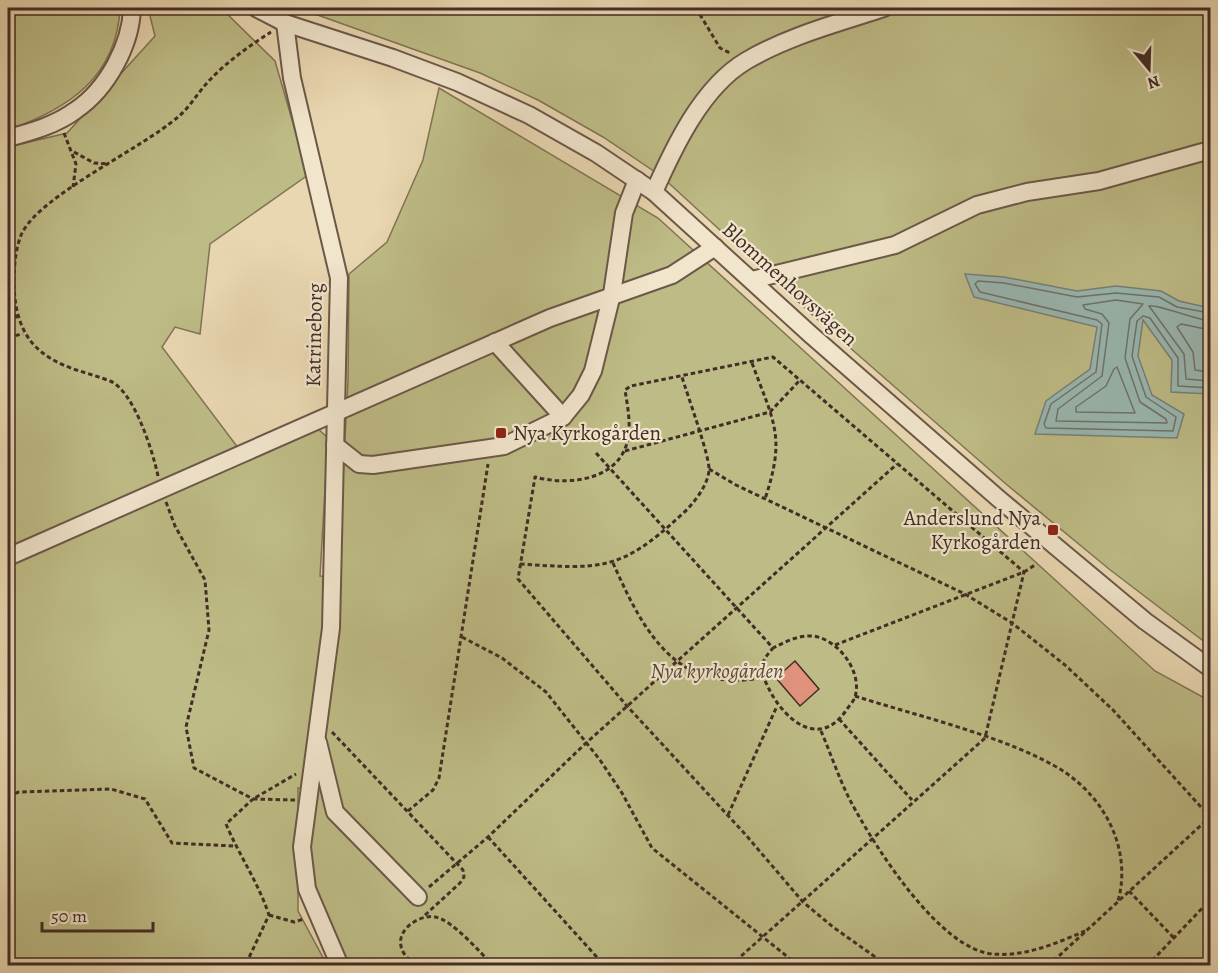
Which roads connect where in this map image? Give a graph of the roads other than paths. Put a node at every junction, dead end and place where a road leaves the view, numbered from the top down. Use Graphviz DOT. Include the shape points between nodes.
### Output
graph roads {
  1 [pos="132,8"];
  2 [pos="256,8"];
  3 [pos="884,8"];
  4 [pos="285,23"];
  5 [pos="8,138"];
  6 [pos="1210,150"];
  7 [pos="637,180"];
  8 [pos="654,192"];
  9 [pos="716,247"];
  10 [pos="752,280"];
  11 [pos="612,294"];
  12 [pos="495,342"];
  13 [pos="336,412"];
  14 [pos="563,417"];
  15 [pos="335,446"];
  16 [pos="8,557"];
  17 [pos="1210,668"];
  18 [pos="316,735"];
  19 [pos="417,897"];
  20 [pos="340,966"];
  1 -- 5 [label="street" via="121,54 94,93 58,121"];
  2 -- 4 [label="street, Blommenhovsvägen"];
  3 -- 8 [label="street" via="794,38 745,62 716,88 690,121"];
  4 -- 7 [label="street, Blommenhovsvägen" via="457,82 529,115"];
  4 -- 13 [label="street, Katrineborg" via="292,78 339,278"];
  6 -- 10 [label="street" via="1099,181 1027,192 977,205 895,244"];
  7 -- 8 [label="street, Blommenhovsvägen"];
  7 -- 11 [label="street" via="624,213"];
  8 -- 9 [label="street, Blommenhovsvägen"];
  9 -- 10 [label="street, Blommenhovsvägen"];
  9 -- 11 [label="street" via="672,275"];
  10 -- 17 [label="street, Blommenhovsvägen" via="999,499 1145,621"];
  11 -- 12 [label="street"];
  11 -- 14 [label="street" via="593,371 581,395"];
  12 -- 13 [label="street"];
  12 -- 14 [label="street"];
  13 -- 15 [label="street, Katrineborg"];
  13 -- 16 [label="street"];
  14 -- 15 [label="street" via="518,441 373,465 359,464"];
  15 -- 18 [label="street, Katrineborg" via="331,628"];
  18 -- 19 [label="street" via="335,812"];
  18 -- 20 [label="street, Katrineborg" via="302,867 317,916"];
}
